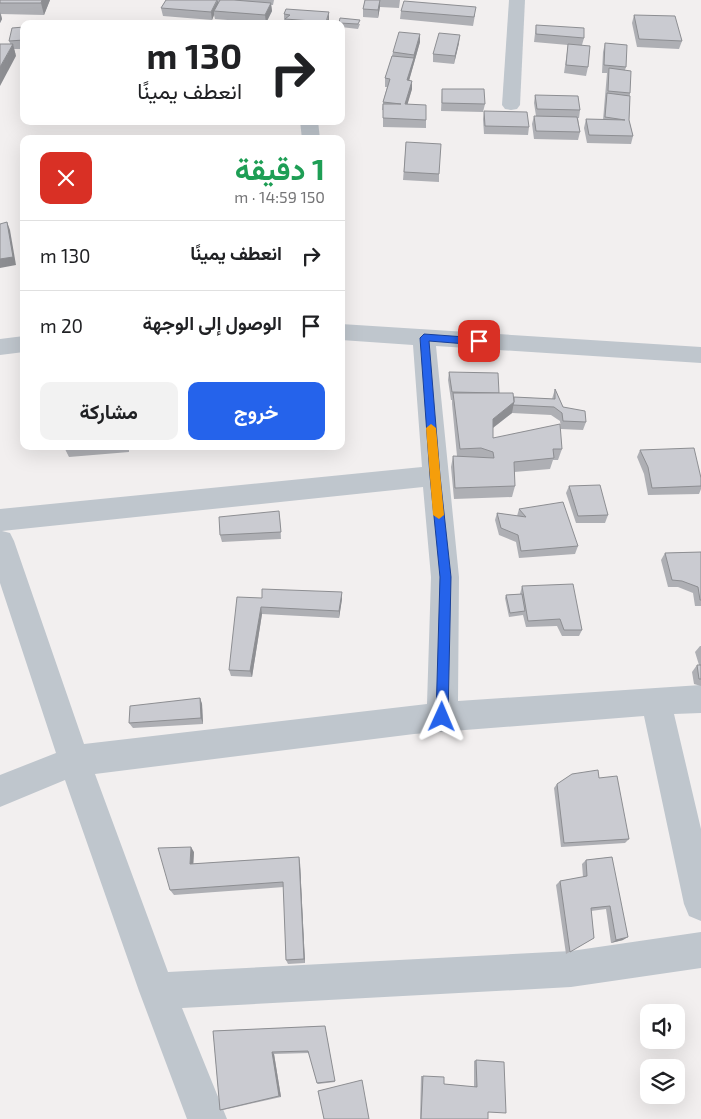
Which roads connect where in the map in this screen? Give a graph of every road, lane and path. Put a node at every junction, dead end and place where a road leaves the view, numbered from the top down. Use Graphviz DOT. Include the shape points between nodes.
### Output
graph roads {
  1 [pos="517,0"];
  2 [pos="511,106"];
  3 [pos="345,332"];
  4 [pos="424,338"];
  5 [pos="20,344"];
  6 [pos="0,347"];
  7 [pos="699,360"];
  8 [pos="435,476"];
  9 [pos="0,520"];
  10 [pos="0,541"];
  11 [pos="701,699"];
  12 [pos="656,701"];
  13 [pos="442,717"];
  14 [pos="74,761"];
  15 [pos="0,791"];
  16 [pos="701,904"];
  17 [pos="701,950"];
  18 [pos="157,991"];
  19 [pos="207,1119"];
  1 -- 2 [label="street"];
  3 -- 4 [label="street"];
  4 -- 7 [label="street"];
  4 -- 8 [label="street"];
  5 -- 6 [label="street"];
  8 -- 9 [label="street"];
  8 -- 13 [label="street" via="445,577"];
  10 -- 14 [label="street"];
  11 -- 12 [label="street"];
  12 -- 13 [label="street"];
  12 -- 16 [label="street"];
  13 -- 14 [label="street"];
  14 -- 15 [label="street"];
  14 -- 18 [label="street"];
  17 -- 18 [label="street" via="571,969"];
  18 -- 19 [label="street"];
}
